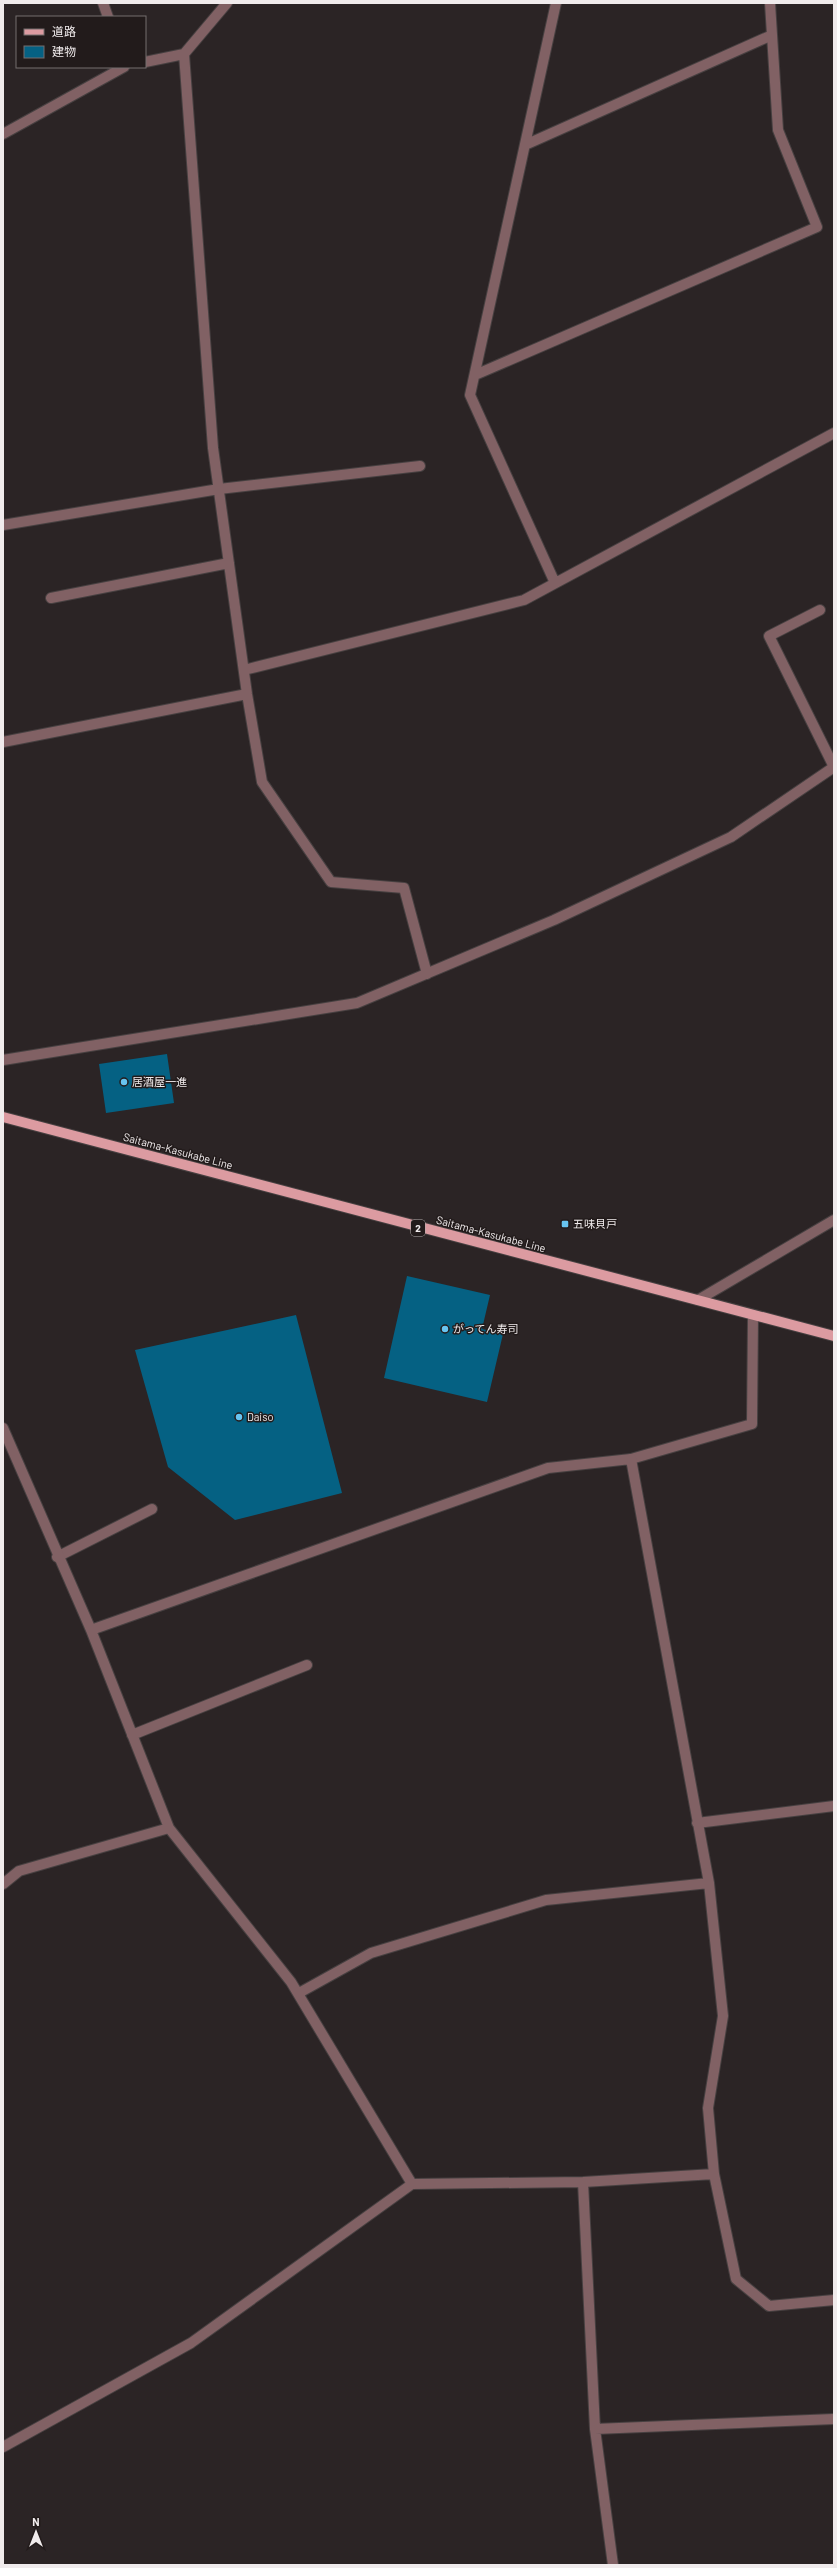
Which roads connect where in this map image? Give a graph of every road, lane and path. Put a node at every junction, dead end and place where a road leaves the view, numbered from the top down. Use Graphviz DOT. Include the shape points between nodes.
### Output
graph roads {
  1 [pos="103,3"];
  2 [pos="227,3"];
  3 [pos="556,3"];
  4 [pos="770,3"];
  5 [pos="108,16"];
  6 [pos="772,35"];
  7 [pos="184,54"];
  8 [pos="146,62"];
  9 [pos="122,68"];
  10 [pos="3,134"];
  11 [pos="525,146"];
  12 [pos="474,375"];
  13 [pos="834,433"];
  14 [pos="420,466"];
  15 [pos="218,489"];
  16 [pos="3,525"];
  17 [pos="229,563"];
  18 [pos="555,583"];
  19 [pos="51,598"];
  20 [pos="820,610"];
  21 [pos="244,670"];
  22 [pos="247,694"];
  23 [pos="3,742"];
  24 [pos="834,767"];
  25 [pos="427,974"];
  26 [pos="3,1059"];
  27 [pos="3,1117"];
  28 [pos="834,1220"];
  29 [pos="698,1300"];
  30 [pos="753,1315"];
  31 [pos="834,1336"];
  32 [pos="3,1428"];
  33 [pos="631,1460"];
  34 [pos="152,1509"];
  35 [pos="57,1557"];
  36 [pos="91,1630"];
  37 [pos="307,1665"];
  38 [pos="132,1735"];
  39 [pos="834,1806"];
  40 [pos="697,1823"];
  41 [pos="169,1828"];
  42 [pos="709,1883"];
  43 [pos="3,1884"];
  44 [pos="299,1994"];
  45 [pos="714,2174"];
  46 [pos="583,2182"];
  47 [pos="412,2184"];
  48 [pos="834,2300"];
  49 [pos="834,2419"];
  50 [pos="595,2429"];
  51 [pos="3,2447"];
  52 [pos="613,2565"];
  1 -- 5 [label="street"];
  2 -- 7 [label="street"];
  3 -- 11 [label="street"];
  4 -- 6 [label="street"];
  6 -- 11 [label="street"];
  6 -- 12 [label="street" via="778,130 817,227"];
  7 -- 8 [label="street"];
  7 -- 15 [label="street"];
  9 -- 10 [label="street"];
  11 -- 12 [label="street"];
  12 -- 18 [label="street" via="470,395"];
  13 -- 18 [label="street"];
  14 -- 15 [label="street"];
  15 -- 16 [label="street"];
  15 -- 17 [label="street"];
  17 -- 19 [label="street"];
  17 -- 21 [label="street"];
  18 -- 21 [label="street" via="524,600"];
  20 -- 24 [label="street" via="769,636"];
  21 -- 22 [label="street"];
  22 -- 23 [label="street"];
  22 -- 25 [label="street" via="262,782 331,882 404,888"];
  24 -- 25 [label="street" via="730,838 554,920"];
  25 -- 26 [label="street" via="357,1003"];
  27 -- 29 [label="main road, Saitama-Kasukabe Line / 2"];
  28 -- 29 [label="street"];
  29 -- 30 [label="main road, Saitama-Kasukabe Line / 2"];
  30 -- 31 [label="main road, Saitama-Kasukabe Line / 2"];
  30 -- 33 [label="street" via="752,1424"];
  32 -- 35 [label="street"];
  33 -- 36 [label="street" via="548,1468"];
  33 -- 40 [label="street"];
  34 -- 35 [label="street"];
  35 -- 36 [label="street"];
  36 -- 38 [label="street"];
  37 -- 38 [label="street"];
  38 -- 41 [label="street"];
  39 -- 40 [label="street"];
  40 -- 42 [label="street"];
  41 -- 43 [label="street" via="19,1872"];
  41 -- 44 [label="street"];
  42 -- 44 [label="street" via="546,1900 371,1953"];
  42 -- 45 [label="street" via="724,2016 708,2108"];
  44 -- 47 [label="street"];
  45 -- 46 [label="street"];
  45 -- 48 [label="street" via="736,2279 769,2306"];
  46 -- 47 [label="street"];
  46 -- 50 [label="street"];
  47 -- 51 [label="street" via="191,2343"];
  49 -- 50 [label="street"];
  50 -- 52 [label="street"];
}
